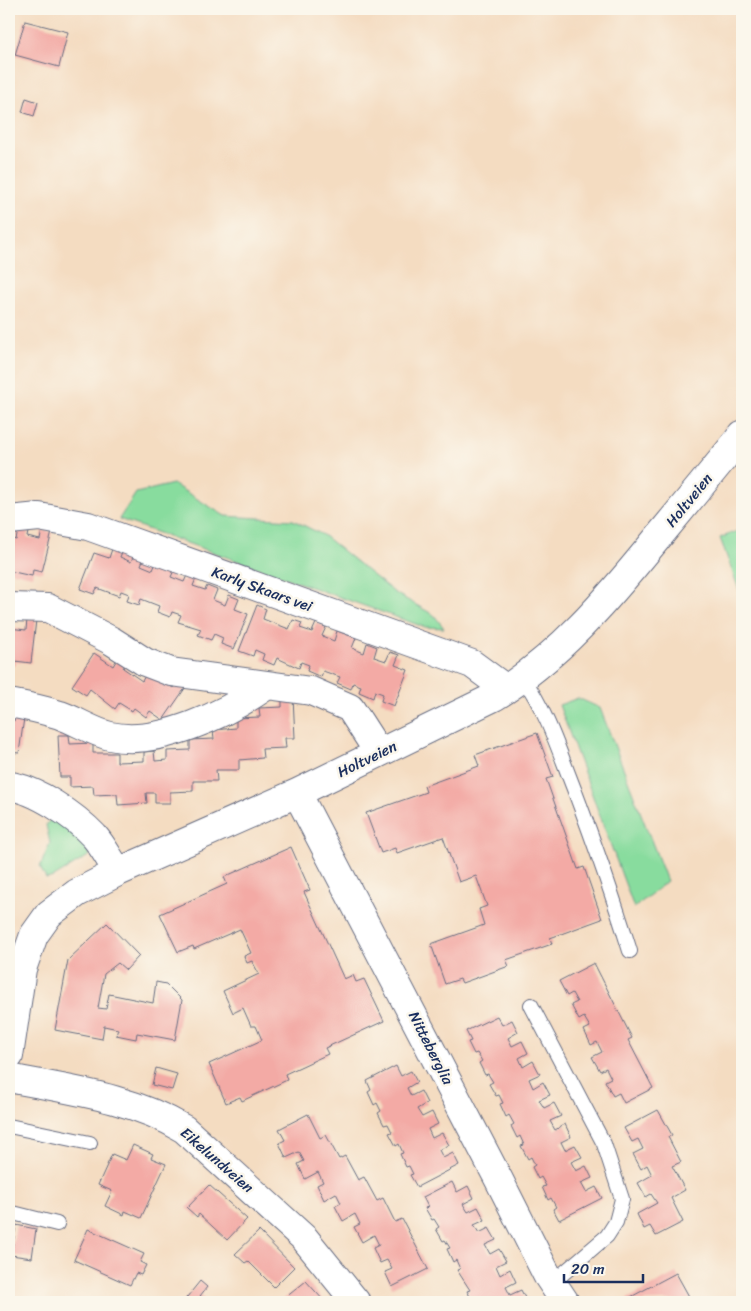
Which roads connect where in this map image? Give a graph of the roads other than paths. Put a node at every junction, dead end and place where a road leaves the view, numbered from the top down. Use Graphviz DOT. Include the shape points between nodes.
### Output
graph roads {
  1 [pos="742,437"];
  2 [pos="9,520"];
  3 [pos="9,607"];
  4 [pos="515,684"];
  5 [pos="266,686"];
  6 [pos="9,703"];
  7 [pos="378,753"];
  8 [pos="9,786"];
  9 [pos="296,793"];
  10 [pos="118,872"];
  11 [pos="630,951"];
  12 [pos="531,1005"];
  13 [pos="9,1043"];
  14 [pos="9,1078"];
  15 [pos="9,1126"];
  16 [pos="90,1143"];
  17 [pos="9,1212"];
  18 [pos="57,1224"];
  19 [pos="558,1293"];
  20 [pos="356,1302"];
  1 -- 4 [label="street, Holtveien" via="611,595 572,637"];
  2 -- 4 [label="street, Karly Skaars vei" via="39,517 88,526 472,664"];
  3 -- 5 [label="street" via="48,608 112,640 145,662 171,672"];
  4 -- 7 [label="street, Holtveien"];
  4 -- 11 [label="lane" via="537,697 548,722 599,855"];
  5 -- 6 [label="street" via="220,714 189,726 132,737 110,736 61,716"];
  5 -- 7 [label="street" via="311,691 350,708"];
  7 -- 9 [label="street, Holtveien"];
  8 -- 10 [label="street" via="20,787 59,808 94,837"];
  9 -- 10 [label="street, Holtveien"];
  9 -- 19 [label="street, Nitteberglia"];
  10 -- 13 [label="street, Holtveien" via="77,893 49,914 34,935 22,969"];
  12 -- 19 [label="lane" via="604,1144 622,1199 616,1222 607,1236"];
  14 -- 20 [label="street, Eikelundveien" via="126,1102 162,1115 184,1128 305,1239"];
  15 -- 16 [label="lane"];
  17 -- 18 [label="lane"];
}
